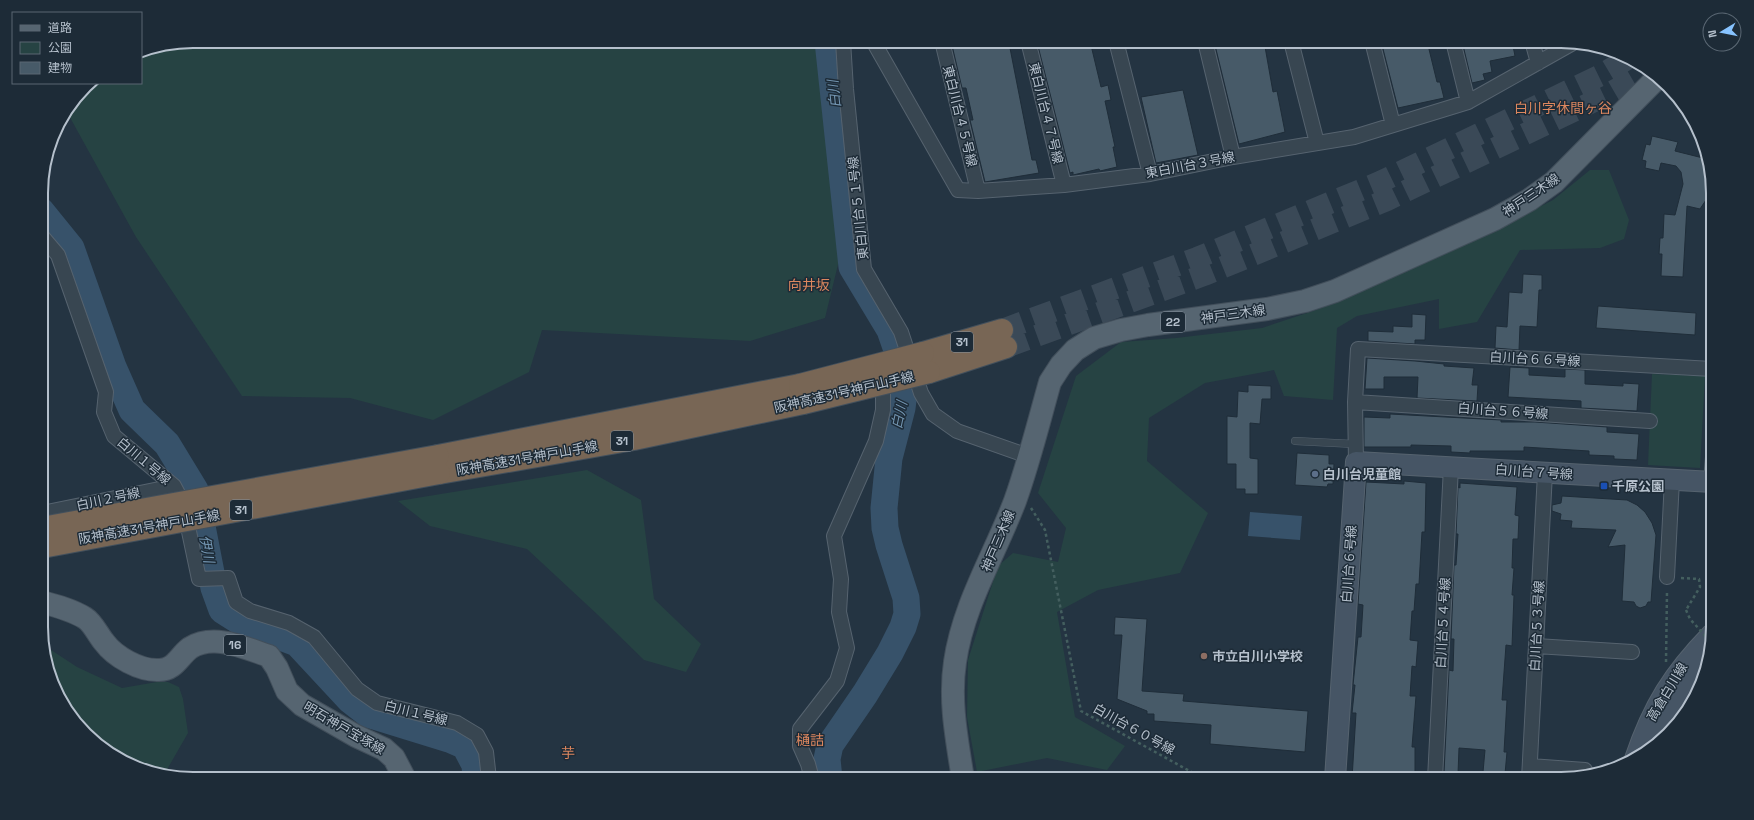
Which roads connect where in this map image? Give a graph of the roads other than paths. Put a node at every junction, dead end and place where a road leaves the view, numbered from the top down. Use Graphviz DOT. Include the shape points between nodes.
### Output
graph roads {
  1 [pos="843,48"];
  2 [pos="878,48"];
  3 [pos="944,48"];
  4 [pos="1030,48"];
  5 [pos="1118,48"];
  6 [pos="1206,48"];
  7 [pos="1293,48"];
  8 [pos="1374,48"];
  9 [pos="1455,48"];
  10 [pos="1534,48"];
  11 [pos="1564,48"];
  12 [pos="1538,63"];
  13 [pos="1654,81"];
  14 [pos="1468,102"];
  15 [pos="1393,125"];
  16 [pos="1317,143"];
  17 [pos="1233,157"];
  18 [pos="1150,174"];
  19 [pos="1064,185"];
  20 [pos="978,191"];
  21 [pos="48,242"];
  22 [pos="1004,338"];
  23 [pos="1358,349"];
  24 [pos="920,359"];
  25 [pos="1706,368"];
  26 [pos="1355,402"];
  27 [pos="1650,421"];
  28 [pos="1295,441"];
  29 [pos="1355,453"];
  30 [pos="1028,456"];
  31 [pos="438,465"];
  32 [pos="1451,467"];
  33 [pos="1545,473"];
  34 [pos="1672,480"];
  35 [pos="1706,482"];
  36 [pos="174,486"];
  37 [pos="48,512"];
  38 [pos="48,527"];
  39 [pos="48,546"];
  40 [pos="1667,577"];
  41 [pos="48,604"];
  42 [pos="1706,641"];
  43 [pos="1536,646"];
  44 [pos="1632,652"];
  45 [pos="1696,679"];
  46 [pos="1669,724"];
  47 [pos="1638,750"];
  48 [pos="1585,770"];
  49 [pos="401,772"];
  50 [pos="488,772"];
  51 [pos="810,772"];
  52 [pos="962,772"];
  53 [pos="1336,772"];
  54 [pos="1435,772"];
  55 [pos="1529,772"];
  1 -- 24 [label="street, 東白川台５１号線" via="864,268 901,332"];
  2 -- 20 [label="street, 東白川台３号線" via="958,190"];
  3 -- 20 [label="street, 東白川台４５号線"];
  4 -- 19 [label="street, 東白川台４７号線"];
  5 -- 18 [label="street"];
  6 -- 17 [label="street"];
  7 -- 16 [label="street"];
  8 -- 15 [label="street"];
  9 -- 14 [label="street"];
  10 -- 12 [label="street"];
  11 -- 12 [label="street, 東白川台３号線"];
  12 -- 14 [label="street, 東白川台３号線"];
  13 -- 30 [label="main road, 神戸三木線 / 22" via="1554,182 1529,200 1495,218 1335,291 1305,302 1148,325 1094,338 1074,350 1050,382"];
  14 -- 15 [label="street, 東白川台３号線"];
  15 -- 16 [label="street, 東白川台３号線" via="1354,137"];
  16 -- 17 [label="street, 東白川台３号線"];
  17 -- 18 [label="street, 東白川台３号線"];
  18 -- 19 [label="street, 東白川台３号線"];
  19 -- 20 [label="street, 東白川台３号線"];
  21 -- 36 [label="street, 白川１号線" via="58,255 106,392 104,412 114,436"];
  22 -- 24 [label="highway, 阪神高速31号神戸山手線 / 31"];
  23 -- 25 [label="street, 白川台６６号線"];
  23 -- 26 [label="street, 白川台６号線"];
  24 -- 30 [label="street, 東白川台５１号線" via="921,393 933,414 957,432"];
  24 -- 31 [label="highway, 阪神高速31号神戸山手線 / 31, bridge" via="634,439"];
  24 -- 51 [label="street" via="883,358 883,410 876,441 834,536 841,580 839,612 847,648 837,681 800,729 800,746"];
  26 -- 27 [label="street, 白川台５６号線"];
  26 -- 29 [label="street, 白川台６号線"];
  28 -- 29 [label="lane"];
  29 -- 32 [label="street, 白川台７号線"];
  29 -- 53 [label="street, 白川台６号線"];
  30 -- 52 [label="main road, 神戸三木線 / 22" via="1015,501 960,635 954,662 953,709"];
  31 -- 38 [label="highway, 阪神高速31号神戸山手線 / 31, bridge"];
  31 -- 39 [label="highway, 阪神高速31号神戸山手線 / 31, bridge"];
  32 -- 33 [label="street, 白川台７号線"];
  32 -- 54 [label="street, 白川台５４号線"];
  33 -- 34 [label="street, 白川台７号線"];
  33 -- 43 [label="street, 白川台５３号線"];
  34 -- 35 [label="street, 白川台７号線"];
  34 -- 40 [label="street"];
  36 -- 37 [label="street, 白川２号線"];
  36 -- 50 [label="street, 白川１号線" via="183,503 199,579 228,578 236,602 250,611 289,623 314,637 357,689 377,703 457,723 477,735 486,752"];
  41 -- 49 [label="main road, 明石神戸宝塚線 / 16" via="86,619 104,643 120,658 160,671 173,666 190,649 203,642 221,641 269,656 287,691 302,705 384,749 394,758"];
  42 -- 47 [label="street, 高倉白川線" via="1666,690"];
  43 -- 44 [label="street"];
  43 -- 55 [label="street, 白川台５３号線"];
  45 -- 46 [label="street, 高倉白川線" via="1680,702"];
  48 -- 55 [label="street"];
}
